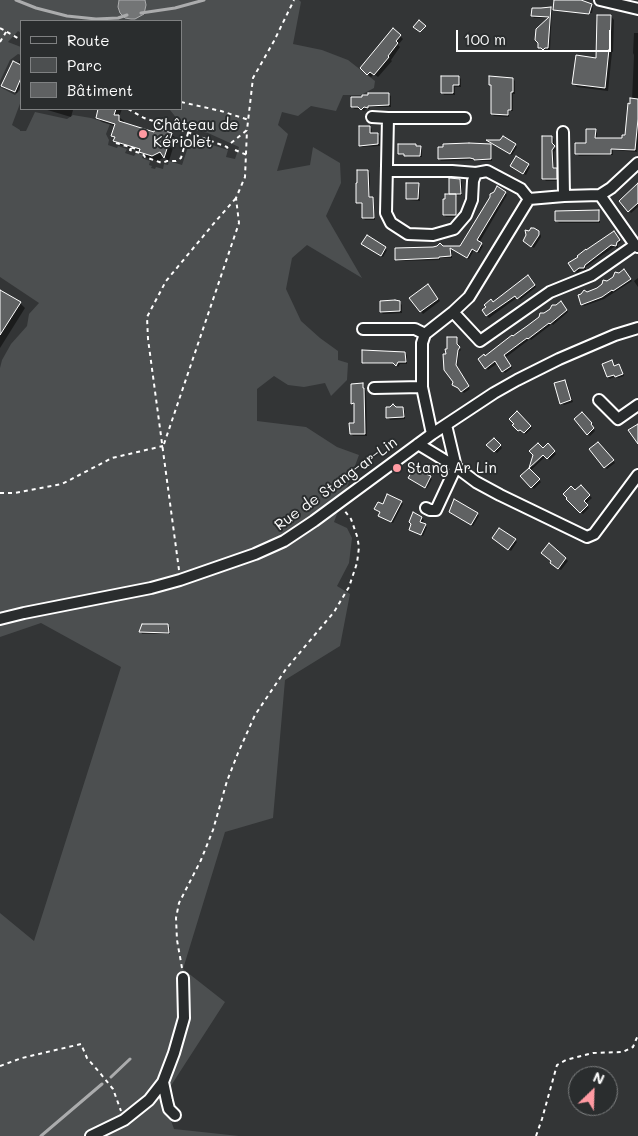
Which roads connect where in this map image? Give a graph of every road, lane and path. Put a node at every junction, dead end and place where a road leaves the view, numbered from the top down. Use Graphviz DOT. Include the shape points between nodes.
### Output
graph roads {
  1 [pos="294,0"];
  2 [pos="603,0"];
  3 [pos="638,9"];
  4 [pos="0,28"];
  5 [pos="6,32"];
  6 [pos="20,39"];
  7 [pos="0,42"];
  8 [pos="182,102"];
  9 [pos="130,110"];
  10 [pos="372,117"];
  11 [pos="388,118"];
  12 [pos="465,118"];
  13 [pos="249,120"];
  14 [pos="248,130"];
  15 [pos="563,132"];
  16 [pos="188,133"];
  17 [pos="116,143"];
  18 [pos="231,143"];
  19 [pos="131,148"];
  20 [pos="140,150"];
  21 [pos="235,150"];
  22 [pos="229,151"];
  23 [pos="247,156"];
  24 [pos="638,163"];
  25 [pos="387,170"];
  26 [pos="476,173"];
  27 [pos="600,195"];
  28 [pos="564,196"];
  29 [pos="236,198"];
  30 [pos="529,199"];
  31 [pos="637,246"];
  32 [pos="453,312"];
  33 [pos="638,328"];
  34 [pos="363,330"];
  35 [pos="425,334"];
  36 [pos="422,387"];
  37 [pos="374,388"];
  38 [pos="599,400"];
  39 [pos="638,405"];
  40 [pos="446,425"];
  41 [pos="432,434"];
  42 [pos="418,444"];
  43 [pos="163,446"];
  44 [pos="456,467"];
  45 [pos="638,475"];
  46 [pos="0,493"];
  47 [pos="338,502"];
  48 [pos="426,508"];
  49 [pos="180,580"];
  50 [pos="0,619"];
  51 [pos="183,978"];
  52 [pos="638,1035"];
  53 [pos="0,1066"];
  54 [pos="164,1082"];
  55 [pos="175,1115"];
  56 [pos="124,1120"];
  57 [pos="91,1136"];
  58 [pos="536,1136"];
  1 -- 13 [label="path" via="253,78"];
  2 -- 3 [label="street"];
  4 -- 5 [label="path"];
  5 -- 6 [label="path"];
  5 -- 7 [label="path"];
  8 -- 13 [label="path"];
  9 -- 16 [label="path"];
  10 -- 11 [label="street"];
  11 -- 12 [label="street"];
  11 -- 25 [label="street"];
  13 -- 14 [label="path"];
  14 -- 18 [label="path"];
  14 -- 23 [label="path"];
  15 -- 28 [label="street"];
  16 -- 19 [label="path" via="181,158 176,160 162,162"];
  16 -- 22 [label="path" via="228,147"];
  17 -- 19 [label="path"];
  19 -- 20 [label="path"];
  21 -- 23 [label="path"];
  23 -- 29 [label="path" via="245,177"];
  24 -- 27 [label="street"];
  25 -- 26 [label="street"];
  25 -- 26 [label="street" via="386,213 391,223 408,234 434,235 454,229 466,215"];
  26 -- 30 [label="street" via="487,171 521,188"];
  27 -- 28 [label="street"];
  27 -- 31 [label="street"];
  28 -- 30 [label="street"];
  29 -- 43 [label="path" via="239,223"];
  29 -- 43 [label="path" via="166,281 147,317"];
  30 -- 32 [label="street" via="469,297"];
  31 -- 32 [label="street" via="592,275 550,292 480,341"];
  32 -- 35 [label="street"];
  33 -- 40 [label="street, Rue de Stang-ar-Lin" via="577,350 532,372"];
  34 -- 35 [label="street" via="415,329"];
  35 -- 36 [label="street"];
  36 -- 37 [label="street"];
  36 -- 41 [label="street"];
  38 -- 39 [label="street" via="618,419"];
  40 -- 41 [label="street, Rue de Stang-ar-Lin"];
  40 -- 44 [label="street"];
  41 -- 42 [label="street, Rue de Stang-ar-Lin"];
  42 -- 44 [label="street"];
  42 -- 47 [label="street, Rue de Stang-ar-Lin"];
  43 -- 46 [label="path" via="112,458 62,484"];
  43 -- 49 [label="path"];
  44 -- 45 [label="street" via="500,495 586,537 594,534"];
  44 -- 48 [label="street" via="436,510"];
  47 -- 49 [label="street, Rue de Stang-ar-Lin" via="284,541"];
  47 -- 51 [label="path" via="351,519 357,536 357,563 349,587 334,612 286,669 255,715 238,753 213,830 179,903 176,918"];
  49 -- 50 [label="street, Rue de Stang-ar-Lin"];
  51 -- 54 [label="street" via="184,1018"];
  52 -- 58 [label="path" via="633,1047 622,1052 593,1053 557,1065"];
  53 -- 56 [label="path" via="81,1044 87,1058 113,1089"];
  54 -- 55 [label="street" via="169,1109"];
  54 -- 56 [label="street" via="149,1100"];
  56 -- 57 [label="street"];
}
